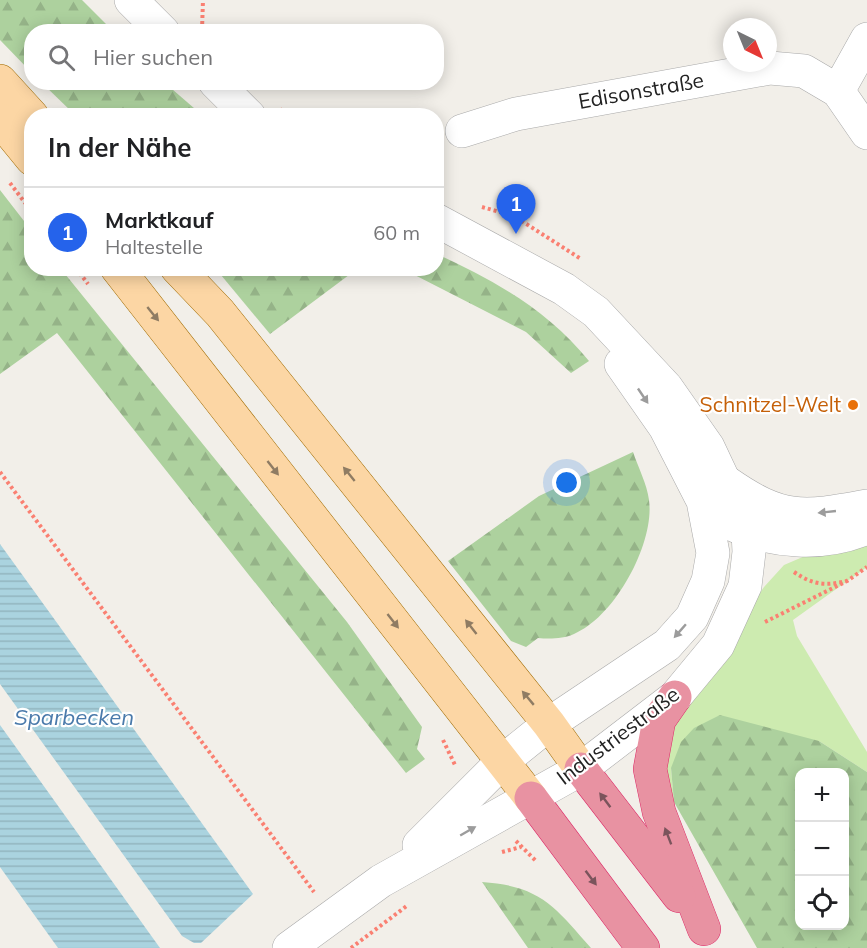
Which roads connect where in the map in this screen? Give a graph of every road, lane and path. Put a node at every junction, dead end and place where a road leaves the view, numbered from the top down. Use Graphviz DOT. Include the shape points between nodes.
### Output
graph roads {
  1 [pos="203,0"];
  2 [pos="201,24"];
  3 [pos="867,39"];
  4 [pos="0,81"];
  5 [pos="223,90"];
  6 [pos="838,91"];
  7 [pos="25,108"];
  8 [pos="241,108"];
  9 [pos="0,120"];
  10 [pos="462,131"];
  11 [pos="867,133"];
  12 [pos="24,149"];
  13 [pos="7,180"];
  14 [pos="24,202"];
  15 [pos="444,224"];
  16 [pos="123,276"];
  17 [pos="185,276"];
  18 [pos="0,472"];
  19 [pos="714,491"];
  20 [pos="867,506"];
  21 [pos="787,514"];
  22 [pos="867,528"];
  23 [pos="748,532"];
  24 [pos="810,541"];
  25 [pos="867,567"];
  26 [pos="789,569"];
  27 [pos="708,580"];
  28 [pos="847,581"];
  29 [pos="745,586"];
  30 [pos="756,626"];
  31 [pos="675,697"];
  32 [pos="549,723"];
  33 [pos="503,761"];
  34 [pos="581,769"];
  35 [pos="531,798"];
  36 [pos="381,881"];
  37 [pos="332,918"];
  38 [pos="710,939"];
  39 [pos="289,948"];
  40 [pos="643,948"];
  1 -- 2 [label="path"];
  3 -- 6 [label="street"];
  4 -- 7 [label="main road"];
  5 -- 8 [label="street"];
  6 -- 10 [label="street, Edisonstraße" via="804,71 770,68 516,114"];
  6 -- 11 [label="street, Edisonstraße"];
  9 -- 12 [label="main road"];
  13 -- 14 [label="path"];
  15 -- 19 [label="street, Industriestraße" via="564,290 620,336 666,387 695,428"];
  16 -- 33 [label="main road, one-way"];
  32 -- 17 [label="main road, one-way" via="220,313"];
  18 -- 37 [label="path"];
  19 -- 21 [label="street"];
  19 -- 23 [label="street, Industriestraße"];
  19 -- 27 [label="street, Industriestraße" via="713,553"];
  20 -- 21 [label="street, one-way"];
  21 -- 23 [label="street"];
  22 -- 24 [label="street"];
  23 -- 24 [label="street"];
  23 -- 27 [label="street" via="728,549"];
  23 -- 29 [label="street, Industriestraße"];
  24 -- 29 [label="street" via="784,555"];
  25 -- 28 [label="path"];
  26 -- 28 [label="path" via="807,581 826,585"];
  27 -- 32 [label="street, Industriestraße, one-way" via="692,616 667,645"];
  28 -- 30 [label="path"];
  29 -- 31 [label="street, Industriestraße" via="718,645"];
  31 -- 34 [label="street, Industriestraße"];
  38 -- 31 [label="highway, one-way" via="659,812 650,769 658,720"];
  32 -- 33 [label="street, Industriestraße"];
  32 -- 34 [label="main road"];
  33 -- 35 [label="main road"];
  33 -- 36 [label="street, Industriestraße"];
  34 -- 35 [label="street, Industriestraße"];
  38 -- 34 [label="highway, one-way"];
  36 -- 35 [label="street, Industriestraße, one-way"];
  35 -- 40 [label="highway, one-way"];
  36 -- 37 [label="street"];
  37 -- 39 [label="street"];
}
